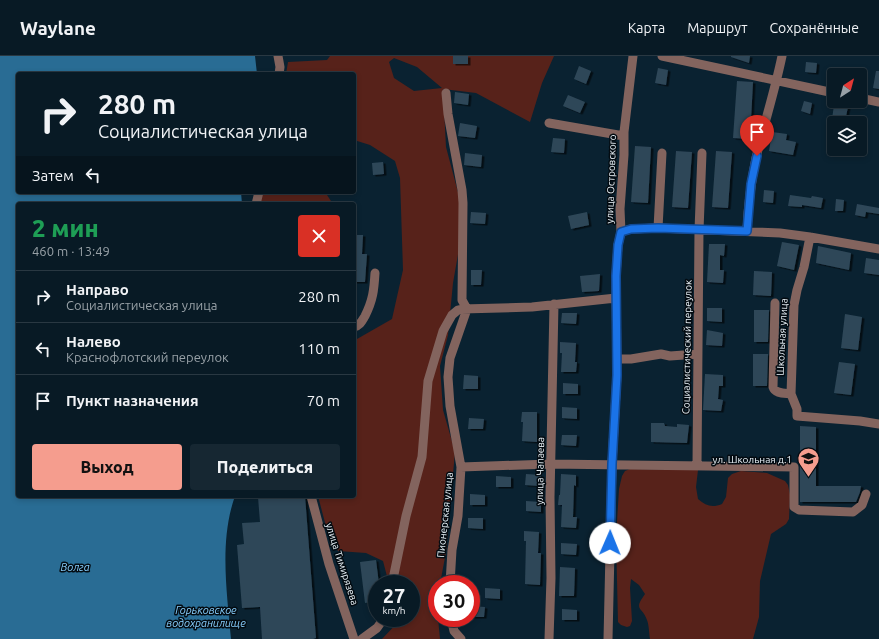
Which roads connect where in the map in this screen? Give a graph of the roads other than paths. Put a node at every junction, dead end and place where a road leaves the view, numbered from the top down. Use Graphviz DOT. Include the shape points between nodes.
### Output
graph roads {
  1 [pos="278,56"];
  2 [pos="633,56"];
  3 [pos="662,56"];
  4 [pos="782,56"];
  5 [pos="279,72"];
  6 [pos="777,81"];
  7 [pos="827,92"];
  8 [pos="446,93"];
  9 [pos="867,99"];
  10 [pos="879,102"];
  11 [pos="549,123"];
  12 [pos="624,136"];
  13 [pos="662,153"];
  14 [pos="702,153"];
  15 [pos="658,228"];
  16 [pos="699,230"];
  17 [pos="747,231"];
  18 [pos="621,232"];
  19 [pos="810,237"];
  20 [pos="879,249"];
  21 [pos="375,273"];
  22 [pos="616,298"];
  23 [pos="775,302"];
  24 [pos="554,304"];
  25 [pos="467,309"];
  26 [pos="356,326"];
  27 [pos="698,354"];
  28 [pos="617,359"];
  29 [pos="791,394"];
  30 [pos="879,424"];
  31 [pos="550,464"];
  32 [pos="612,464"];
  33 [pos="697,465"];
  34 [pos="461,467"];
  35 [pos="866,494"];
  36 [pos="312,498"];
  37 [pos="394,575"];
  38 [pos="451,575"];
  39 [pos="378,627"];
  40 [pos="453,627"];
  41 [pos="354,639"];
  42 [pos="362,639"];
  43 [pos="461,639"];
  44 [pos="549,639"];
  45 [pos="601,639"];
  46 [pos="608,639"];
  1 -- 5 [label="street"];
  2 -- 12 [label="street, улица Островского"];
  3 -- 6 [label="street"];
  4 -- 6 [label="street"];
  6 -- 7 [label="street"];
  6 -- 17 [label="street" via="755,163"];
  8 -- 25 [label="street" via="462,190 462,300"];
  9 -- 10 [label="street"];
  11 -- 12 [label="street"];
  12 -- 18 [label="street, улица Островского"];
  13 -- 15 [label="street"];
  14 -- 16 [label="street, Социалистический переулок"];
  15 -- 16 [label="street"];
  15 -- 18 [label="street"];
  16 -- 17 [label="street"];
  16 -- 27 [label="street, Социалистический переулок"];
  17 -- 19 [label="street"];
  18 -- 22 [label="street, улица Островского" via="618,245"];
  19 -- 20 [label="street"];
  19 -- 29 [label="street, Школьная улица" via="794,305"];
  21 -- 26 [label="street" via="370,306"];
  22 -- 24 [label="street"];
  22 -- 28 [label="street, улица Островского"];
  23 -- 29 [label="street" via="773,387 778,392"];
  24 -- 25 [label="street"];
  24 -- 31 [label="street, улица Чапаева"];
  25 -- 34 [label="street, Пионерская улица" via="452,350 448,377 450,406"];
  25 -- 37 [label="street" via="458,310 448,322 429,376 422,457"];
  27 -- 28 [label="street" via="661,354"];
  27 -- 33 [label="street, Социалистический переулок"];
  28 -- 32 [label="street, улица Островского"];
  29 -- 30 [label="street, Школьная улица" via="797,416"];
  31 -- 32 [label="street"];
  31 -- 34 [label="street"];
  31 -- 44 [label="street, улица Чапаева"];
  32 -- 33 [label="street"];
  32 -- 46 [label="street, улица Островского"];
  33 -- 35 [label="street" via="794,467 794,507 798,510 853,512 862,505"];
  34 -- 38 [label="street, Пионерская улица"];
  36 -- 41 [label="street, улица Тимирязева"];
  39 -- 42 [label="street"];
  40 -- 43 [label="street"];
  45 -- 46 [label="street"];
}
